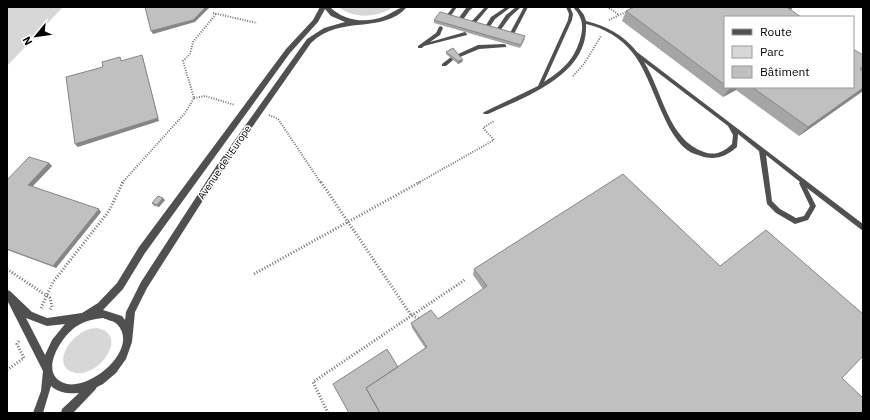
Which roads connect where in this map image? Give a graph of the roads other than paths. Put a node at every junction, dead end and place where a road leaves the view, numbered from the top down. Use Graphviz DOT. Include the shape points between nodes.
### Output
graph roads {
  1 [pos="323,7"];
  2 [pos="326,7"];
  3 [pos="404,7"];
  4 [pos="455,7"];
  5 [pos="472,7"];
  6 [pos="487,7"];
  7 [pos="509,7"];
  8 [pos="519,7"];
  9 [pos="526,7"];
  10 [pos="568,7"];
  11 [pos="575,7"];
  12 [pos="448,16"];
  13 [pos="583,19"];
  14 [pos="460,20"];
  15 [pos="359,22"];
  16 [pos="472,24"];
  17 [pos="487,27"];
  18 [pos="441,28"];
  19 [pos="498,30"];
  20 [pos="453,31"];
  21 [pos="512,33"];
  22 [pos="465,34"];
  23 [pos="478,41"];
  24 [pos="490,43"];
  25 [pos="422,46"];
  26 [pos="504,46"];
  27 [pos="478,47"];
  28 [pos="464,52"];
  29 [pos="636,52"];
  30 [pos="458,56"];
  31 [pos="451,59"];
  32 [pos="444,65"];
  33 [pos="540,86"];
  34 [pos="486,113"];
  35 [pos="730,125"];
  36 [pos="762,150"];
  37 [pos="800,179"];
  38 [pos="863,228"];
  39 [pos="9,296"];
  40 [pos="84,317"];
  41 [pos="127,337"];
  42 [pos="48,370"];
  43 [pos="99,382"];
  44 [pos="38,413"];
  45 [pos="66,413"];
  1 -- 40 [label="street, Avenue de l'Europe" via="316,21 288,51 142,250 120,286 101,306"];
  2 -- 15 [label="street" via="338,17"];
  3 -- 15 [label="street, Avenue de l'Europe" via="388,18"];
  4 -- 12 [label="lane"];
  5 -- 14 [label="lane"];
  6 -- 16 [label="lane"];
  7 -- 17 [label="lane" via="493,18"];
  8 -- 19 [label="lane" via="508,16"];
  9 -- 21 [label="lane"];
  10 -- 33 [label="lane" via="570,20"];
  11 -- 13 [label="lane"];
  13 -- 29 [label="lane" via="604,27"];
  13 -- 33 [label="lane" via="583,42 576,58 562,73"];
  15 -- 41 [label="street, Avenue de l'Europe" via="331,27 312,37 220,167 144,285 131,312"];
  18 -- 25 [label="lane" via="438,34"];
  20 -- 25 [label="lane" via="449,36"];
  22 -- 25 [label="lane"];
  23 -- 28 [label="lane"];
  24 -- 27 [label="lane"];
  26 -- 27 [label="lane"];
  27 -- 28 [label="lane"];
  28 -- 30 [label="lane"];
  29 -- 35 [label="lane"];
  29 -- 35 [label="lane" via="684,146 698,155 728,153 735,145 736,135"];
  31 -- 32 [label="lane"];
  33 -- 34 [label="lane"];
  35 -- 36 [label="lane"];
  36 -- 37 [label="lane"];
  36 -- 37 [label="lane" via="769,202 778,212 795,221 806,218 813,206"];
  37 -- 38 [label="lane"];
  39 -- 40 [label="street" via="38,320 56,322"];
  39 -- 42 [label="street"];
  40 -- 41 [label="street" via="103,314 114,316 122,322"];
  40 -- 42 [label="street" via="66,328 56,339 48,358"];
  41 -- 43 [label="street" via="126,349 120,361 111,373"];
  42 -- 43 [label="street" via="52,380 66,389 78,389"];
  42 -- 44 [label="street" via="46,390"];
  43 -- 45 [label="street"];
}
